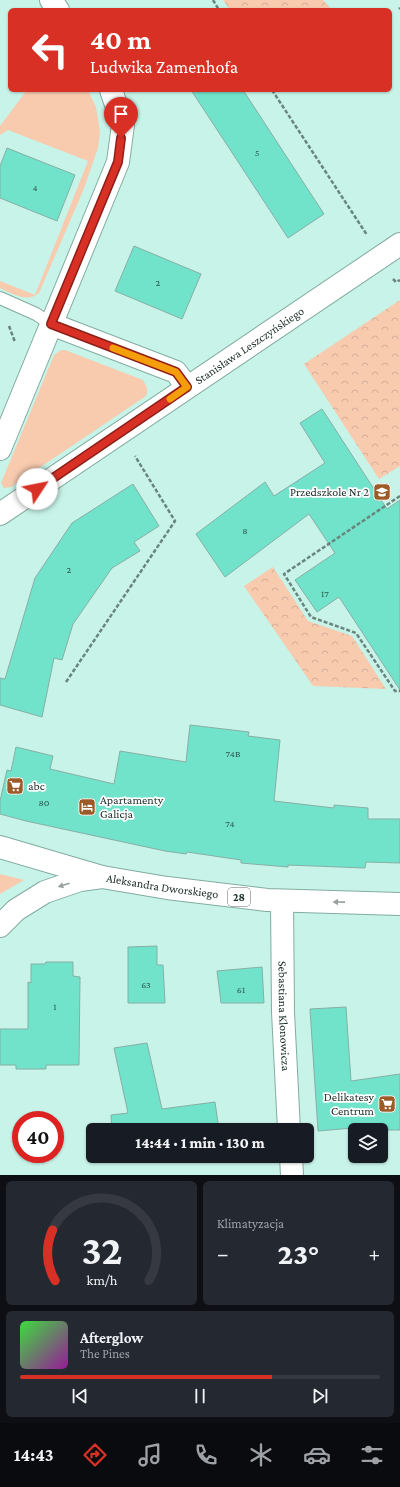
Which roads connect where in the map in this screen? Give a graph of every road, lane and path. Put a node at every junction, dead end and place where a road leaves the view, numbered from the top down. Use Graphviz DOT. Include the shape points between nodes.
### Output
graph roads {
  1 [pos="112,92"];
  2 [pos="273,92"];
  3 [pos="371,240"];
  4 [pos="400,244"];
  5 [pos="0,298"];
  6 [pos="7,320"];
  7 [pos="51,324"];
  8 [pos="15,342"];
  9 [pos="187,387"];
  10 [pos="0,449"];
  11 [pos="135,456"];
  12 [pos="400,496"];
  13 [pos="0,514"];
  14 [pos="66,682"];
  15 [pos="400,691"];
  16 [pos="0,847"];
  17 [pos="25,854"];
  18 [pos="0,856"];
  19 [pos="102,877"];
  20 [pos="282,901"];
  21 [pos="400,904"];
  22 [pos="0,926"];
  23 [pos="289,1123"];
  24 [pos="291,1163"];
  25 [pos="292,1175"];
  1 -- 7 [label="street" via="123,125 118,162"];
  2 -- 3 [label="path"];
  4 -- 9 [label="street, Stanisława Leszczyńskiego"];
  5 -- 7 [label="lane" via="36,314"];
  6 -- 8 [label="path"];
  7 -- 9 [label="street" via="176,372"];
  7 -- 10 [label="street"];
  9 -- 13 [label="street, Stanisława Leszczyńskiego"];
  11 -- 14 [label="path" via="175,521"];
  12 -- 15 [label="path" via="284,574 312,617 356,633 395,691"];
  16 -- 17 [label="street, Aleksandra Dworskiego"];
  17 -- 18 [label="street"];
  17 -- 19 [label="street, Aleksandra Dworskiego"];
  19 -- 20 [label="street, Aleksandra Dworskiego / 28" via="167,888"];
  19 -- 22 [label="street, 28, one-way" via="80,880 45,892 16,910"];
  21 -- 20 [label="street, Aleksandra Dworskiego / 28, one-way"];
  20 -- 23 [label="street, Sebastiana Klonowicza" via="283,1012"];
  24 -- 25 [label="street"];
}
